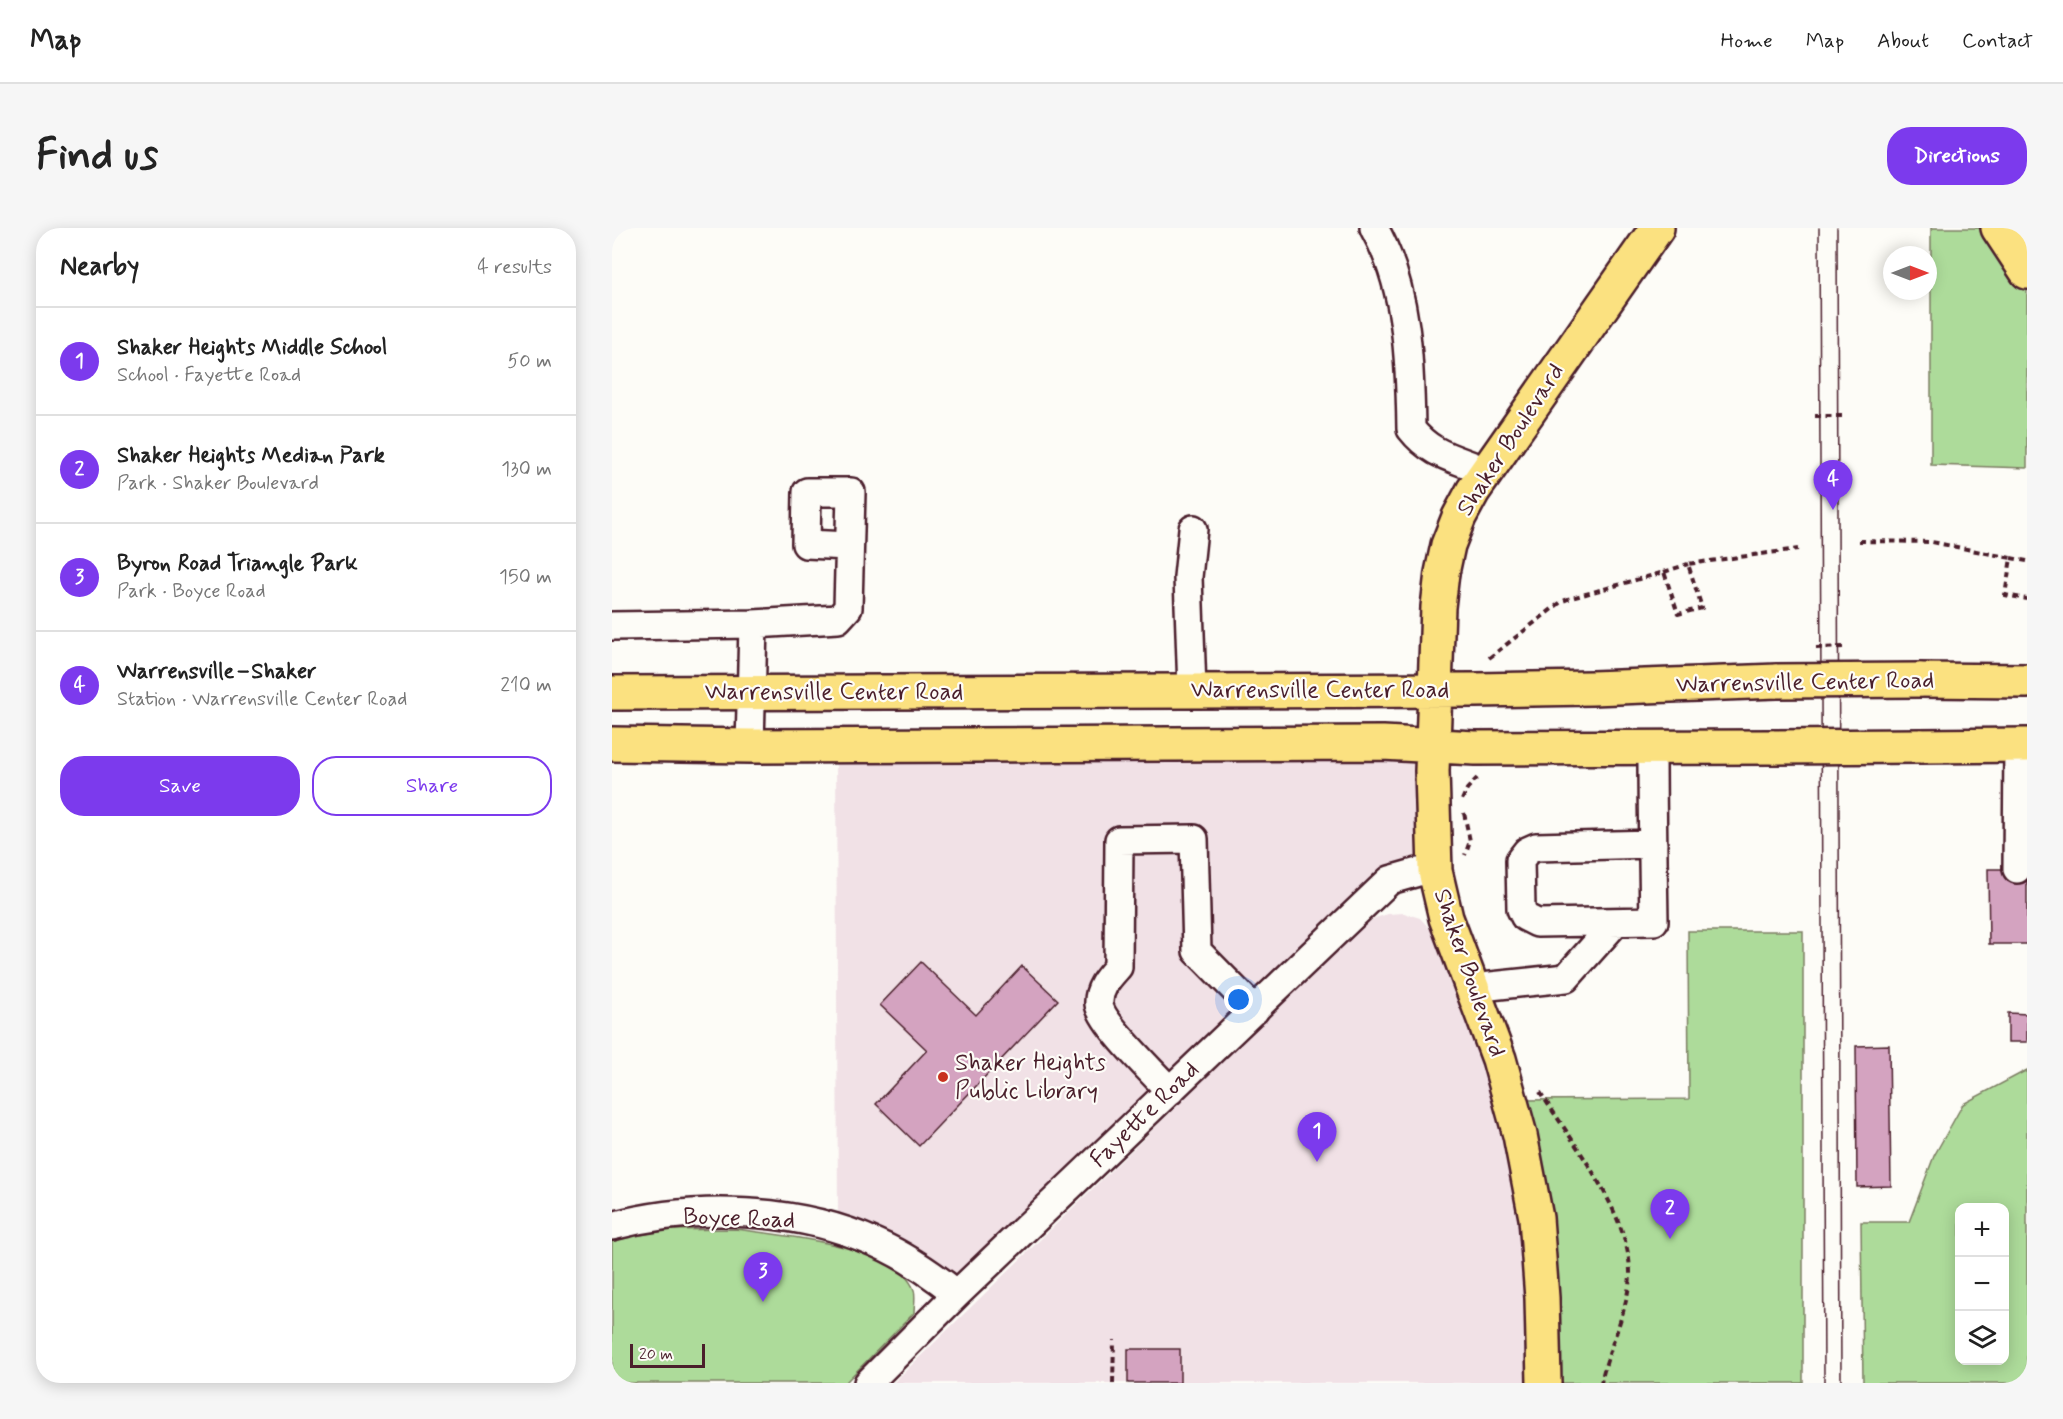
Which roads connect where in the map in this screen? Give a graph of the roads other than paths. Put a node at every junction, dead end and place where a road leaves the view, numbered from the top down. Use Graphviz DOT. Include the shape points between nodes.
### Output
graph roads {
  1 [pos="1374,228"];
  2 [pos="1657,228"];
  3 [pos="1998,228"];
  4 [pos="2027,272"];
  5 [pos="1485,471"];
  6 [pos="1193,529"];
  7 [pos="849,546"];
  8 [pos="753,624"];
  9 [pos="612,626"];
  10 [pos="2027,681"];
  11 [pos="1192,690"];
  12 [pos="1434,690"];
  13 [pos="750,692"];
  14 [pos="612,693"];
  15 [pos="612,744"];
  16 [pos="2023,745"];
  17 [pos="750,746"];
  18 [pos="1433,746"];
  19 [pos="1652,748"];
  20 [pos="1653,844"];
  21 [pos="1449,866"];
  22 [pos="2017,869"];
  23 [pos="1616,922"];
  24 [pos="1472,988"];
  25 [pos="1256,1010"];
  26 [pos="1170,1091"];
  27 [pos="612,1226"];
  28 [pos="957,1294"];
  29 [pos="867,1383"];
  30 [pos="1544,1383"];
  1 -- 5 [label="street" via="1392,274 1406,332 1411,429 1429,448"];
  2 -- 5 [label="main road, Shaker Boulevard"];
  3 -- 4 [label="main road"];
  5 -- 12 [label="main road, Shaker Boulevard" via="1448,545 1438,607"];
  6 -- 11 [label="street" via="1188,578"];
  7 -- 8 [label="street" via="848,608 838,619"];
  8 -- 9 [label="street"];
  8 -- 13 [label="street"];
  10 -- 12 [label="main road, Warrensville Center Road, bridge" via="1777,681"];
  11 -- 12 [label="main road, Warrensville Center Road"];
  11 -- 13 [label="main road, Warrensville Center Road"];
  12 -- 18 [label="main road, Shaker Boulevard"];
  13 -- 14 [label="main road, Warrensville Center Road"];
  13 -- 17 [label="street"];
  15 -- 17 [label="main road"];
  16 -- 19 [label="main road, bridge"];
  16 -- 22 [label="street"];
  17 -- 18 [label="main road"];
  18 -- 19 [label="main road"];
  18 -- 21 [label="main road, Shaker Boulevard"];
  19 -- 20 [label="street"];
  20 -- 23 [label="street" via="1654,921"];
  20 -- 23 [label="street" via="1536,847 1520,860 1521,909 1525,917 1537,923"];
  21 -- 24 [label="main road, Shaker Boulevard" via="1446,918"];
  21 -- 25 [label="street, Fayette Road" via="1390,880"];
  23 -- 24 [label="street" via="1566,978"];
  24 -- 30 [label="main road, Shaker Boulevard" via="1508,1090 1530,1181 1538,1250"];
  25 -- 26 [label="street, Fayette Road"];
  25 -- 26 [label="street" via="1197,951 1194,839 1119,840 1118,967 1103,984 1099,1004 1104,1019"];
  26 -- 28 [label="street, Fayette Road"];
  27 -- 28 [label="street, Boyce Road" via="704,1214 803,1220 875,1242 906,1257"];
  28 -- 29 [label="street, Fayette Road"];
}
